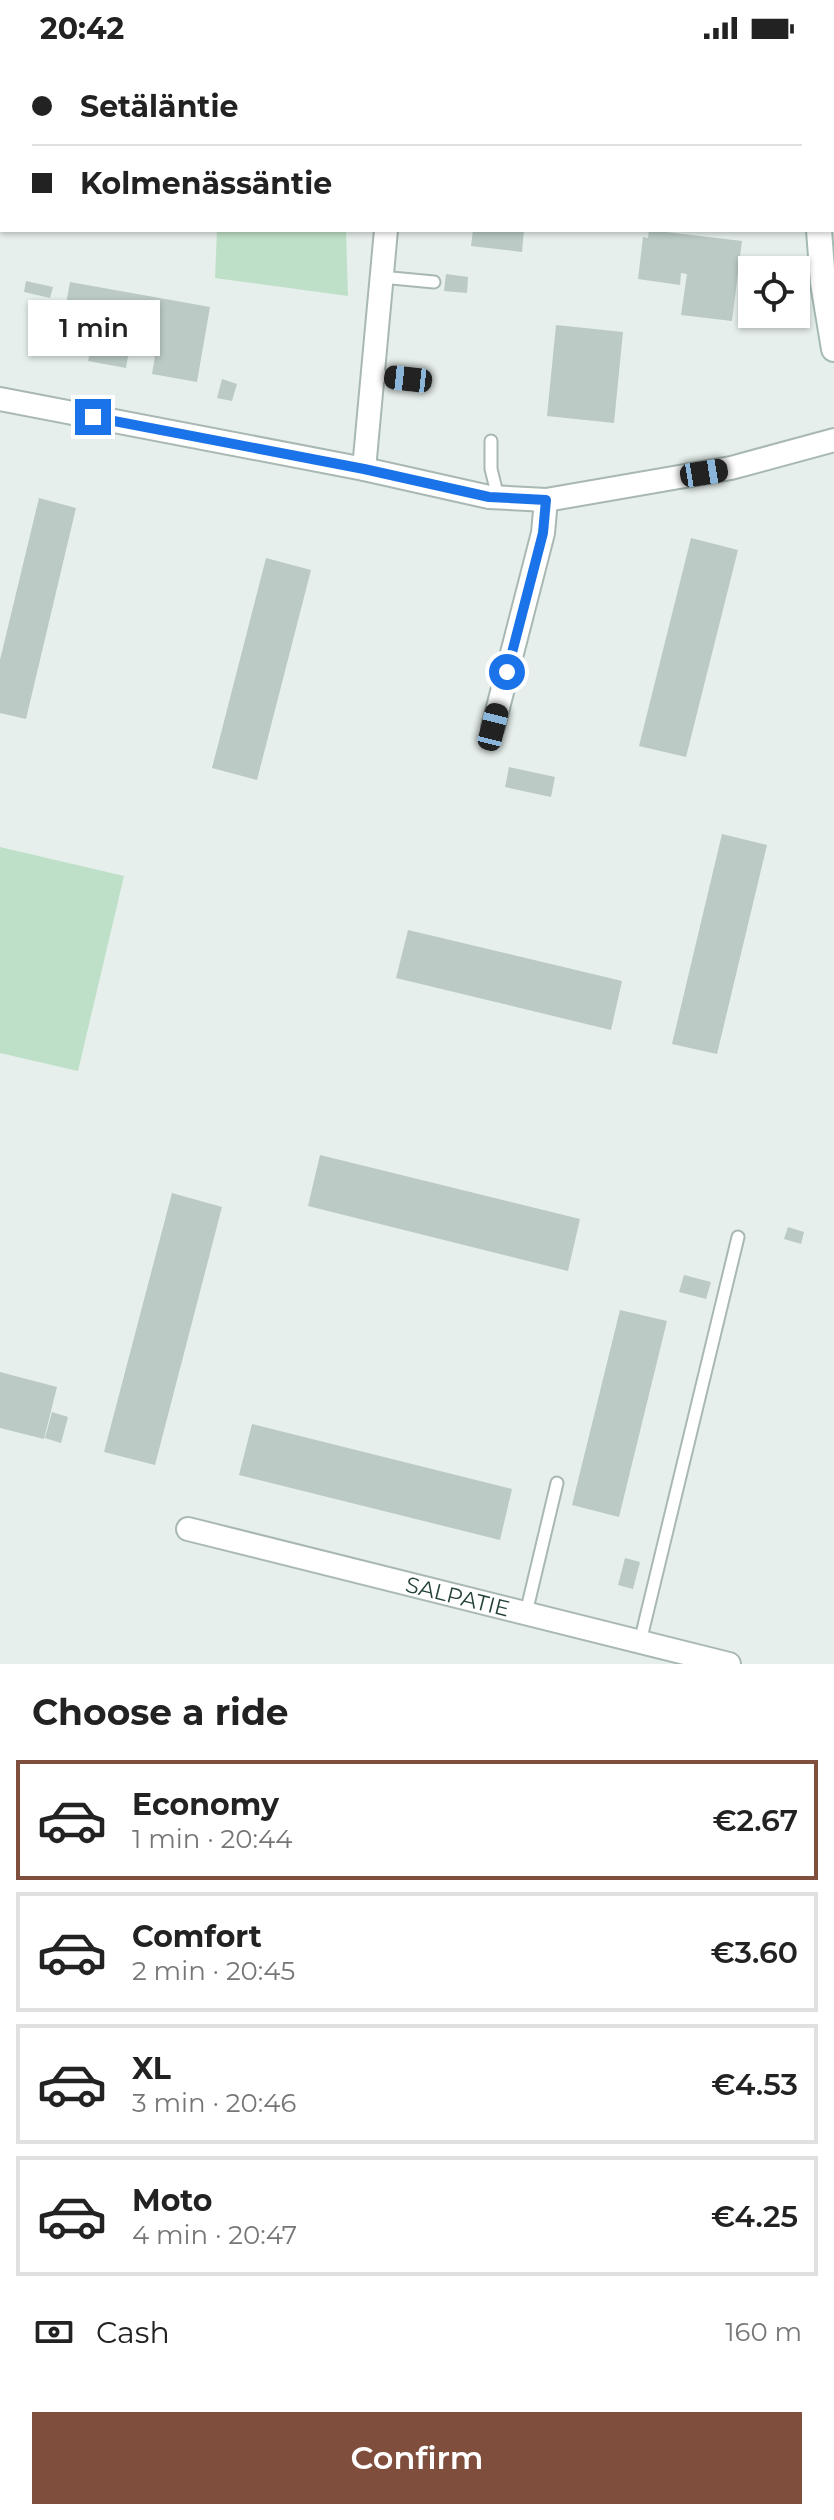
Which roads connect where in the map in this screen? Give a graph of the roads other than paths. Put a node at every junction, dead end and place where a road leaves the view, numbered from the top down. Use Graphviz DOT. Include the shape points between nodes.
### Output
graph roads {
  1 [pos="386,232"];
  2 [pos="819,232"];
  3 [pos="381,277"];
  4 [pos="434,282"];
  5 [pos="834,349"];
  6 [pos="371,375"];
  7 [pos="425,380"];
  8 [pos="0,399"];
  9 [pos="834,440"];
  10 [pos="491,441"];
  11 [pos="364,469"];
  12 [pos="498,497"];
  13 [pos="546,500"];
  14 [pos="493,727"];
  15 [pos="738,1237"];
  16 [pos="557,1483"];
  17 [pos="188,1529"];
  18 [pos="526,1613"];
  19 [pos="640,1642"];
  20 [pos="729,1664"];
  1 -- 3 [label="street"];
  2 -- 5 [label="street"];
  3 -- 4 [label="lane"];
  3 -- 6 [label="street"];
  6 -- 7 [label="lane"];
  6 -- 11 [label="street"];
  8 -- 11 [label="street"];
  9 -- 13 [label="street" via="731,468"];
  10 -- 12 [label="lane"];
  11 -- 12 [label="street"];
  12 -- 13 [label="street"];
  13 -- 14 [label="street" via="543,533"];
  15 -- 19 [label="lane"];
  16 -- 18 [label="lane"];
  17 -- 18 [label="street, SALPATIE"];
  18 -- 19 [label="street, SALPATIE"];
  19 -- 20 [label="street, SALPATIE"];
}
